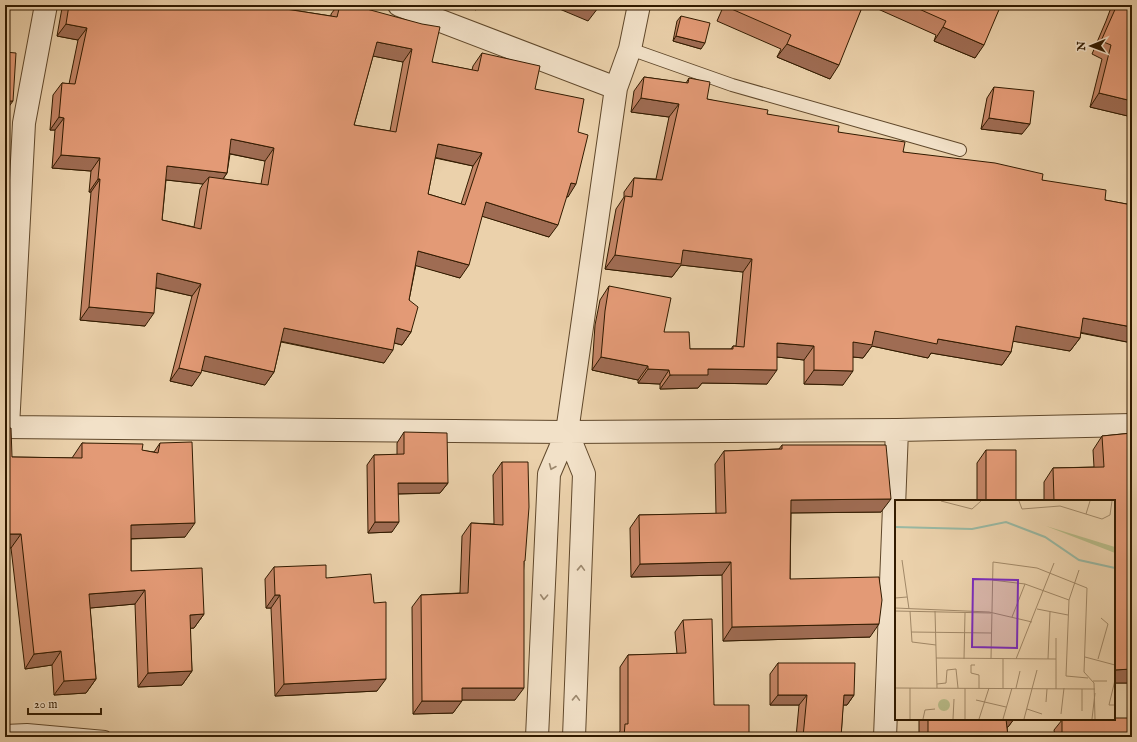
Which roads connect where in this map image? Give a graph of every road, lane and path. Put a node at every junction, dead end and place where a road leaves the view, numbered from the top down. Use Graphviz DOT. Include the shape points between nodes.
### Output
graph roads {
  1 [pos="46,5"];
  2 [pos="399,5"];
  3 [pos="639,5"];
  4 [pos="630,49"];
  5 [pos="616,88"];
  6 [pos="960,150"];
  7 [pos="1132,425"];
  8 [pos="6,427"];
  9 [pos="897,430"];
  10 [pos="567,432"];
  11 [pos="5,731"];
  12 [pos="105,737"];
  13 [pos="537,737"];
  14 [pos="574,737"];
  15 [pos="885,737"];
  1 -- 8 [label="street" via="24,123"];
  2 -- 5 [label="street"];
  3 -- 4 [label="street"];
  4 -- 5 [label="street"];
  4 -- 6 [label="lane" via="732,85"];
  5 -- 10 [label="street"];
  7 -- 9 [label="street"];
  8 -- 10 [label="street"];
  9 -- 10 [label="street"];
  9 -- 15 [label="street"];
  10 -- 13 [label="street, one-way" via="549,474"];
  14 -- 10 [label="street, one-way" via="584,474"];
  11 -- 12 [label="lane" via="27,730"];
}
